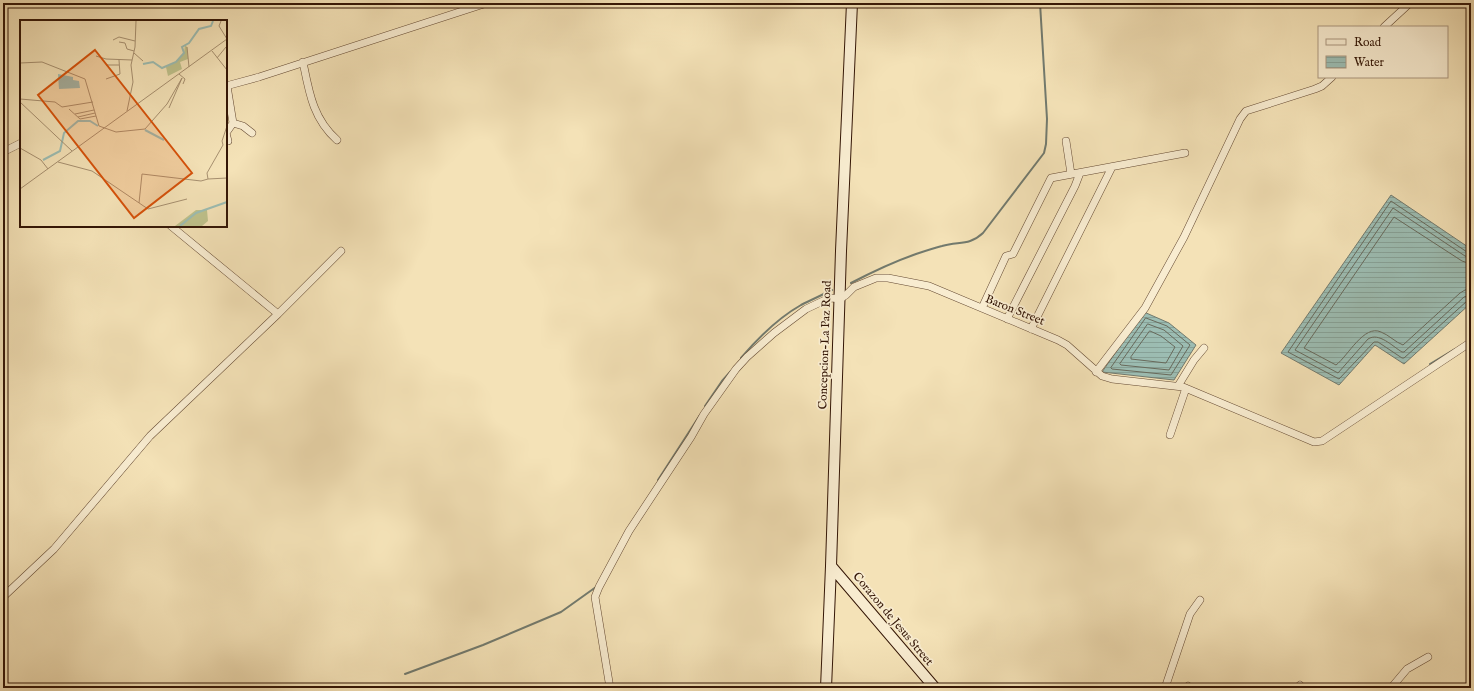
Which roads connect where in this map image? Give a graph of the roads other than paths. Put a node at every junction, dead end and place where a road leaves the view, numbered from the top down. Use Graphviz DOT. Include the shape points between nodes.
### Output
graph roads {
  1 [pos="487,3"];
  2 [pos="852,3"];
  3 [pos="1410,3"];
  4 [pos="1385,26"];
  5 [pos="303,62"];
  6 [pos="1331,78"];
  7 [pos="227,86"];
  8 [pos="227,91"];
  9 [pos="233,123"];
  10 [pos="227,132"];
  11 [pos="252,133"];
  12 [pos="227,136"];
  13 [pos="228,140"];
  14 [pos="337,140"];
  15 [pos="1066,141"];
  16 [pos="20,144"];
  17 [pos="3,152"];
  18 [pos="1185,153"];
  19 [pos="1112,167"];
  20 [pos="1080,173"];
  21 [pos="1071,174"];
  22 [pos="172,227"];
  23 [pos="340,251"];
  24 [pos="840,299"];
  25 [pos="982,308"];
  26 [pos="278,314"];
  27 [pos="1007,319"];
  28 [pos="1030,328"];
  29 [pos="1471,342"];
  30 [pos="1204,348"];
  31 [pos="1096,372"];
  32 [pos="1178,386"];
  33 [pos="1186,388"];
  34 [pos="1170,435"];
  35 [pos="831,566"];
  36 [pos="3,597"];
  37 [pos="1200,600"];
  38 [pos="1428,657"];
  39 [pos="610,688"];
  40 [pos="826,688"];
  41 [pos="935,688"];
  42 [pos="1165,688"];
  43 [pos="1391,688"];
  1 -- 5 [label="street"];
  2 -- 24 [label="main road, Concepcion-La Paz Road"];
  3 -- 4 [label="street"];
  5 -- 7 [label="street"];
  5 -- 14 [label="street" via="307,85 318,117"];
  6 -- 31 [label="street" via="1315,89 1246,111 1184,238 1145,308"];
  8 -- 9 [label="street"];
  9 -- 10 [label="street"];
  9 -- 11 [label="street" via="243,126"];
  12 -- 13 [label="street"];
  15 -- 21 [label="street"];
  16 -- 17 [label="street"];
  18 -- 19 [label="street"];
  19 -- 20 [label="street"];
  19 -- 28 [label="street"];
  20 -- 21 [label="street"];
  20 -- 27 [label="street"];
  21 -- 25 [label="street" via="1051,178 1013,254 1006,256"];
  22 -- 26 [label="street"];
  23 -- 26 [label="street"];
  24 -- 25 [label="street, Baron Street" via="854,287 865,282 876,278 888,278 929,286"];
  24 -- 35 [label="main road, Concepcion-La Paz Road"];
  24 -- 39 [label="street" via="825,300 806,309 743,361 704,414 629,531 595,597"];
  25 -- 27 [label="street, Baron Street"];
  26 -- 36 [label="street" via="150,436 54,549"];
  27 -- 28 [label="street, Baron Street"];
  28 -- 31 [label="street, Baron Street" via="1063,342"];
  29 -- 33 [label="street, Baron Street" via="1318,442"];
  30 -- 32 [label="street"];
  31 -- 32 [label="street, Baron Street" via="1107,378"];
  32 -- 33 [label="street, Baron Street"];
  33 -- 34 [label="street"];
  35 -- 40 [label="main road, Concepcion-La Paz Road"];
  35 -- 41 [label="main road, Corazon de Jesus Street"];
  37 -- 42 [label="street" via="1190,614"];
  38 -- 43 [label="street" via="1407,669"];
}
